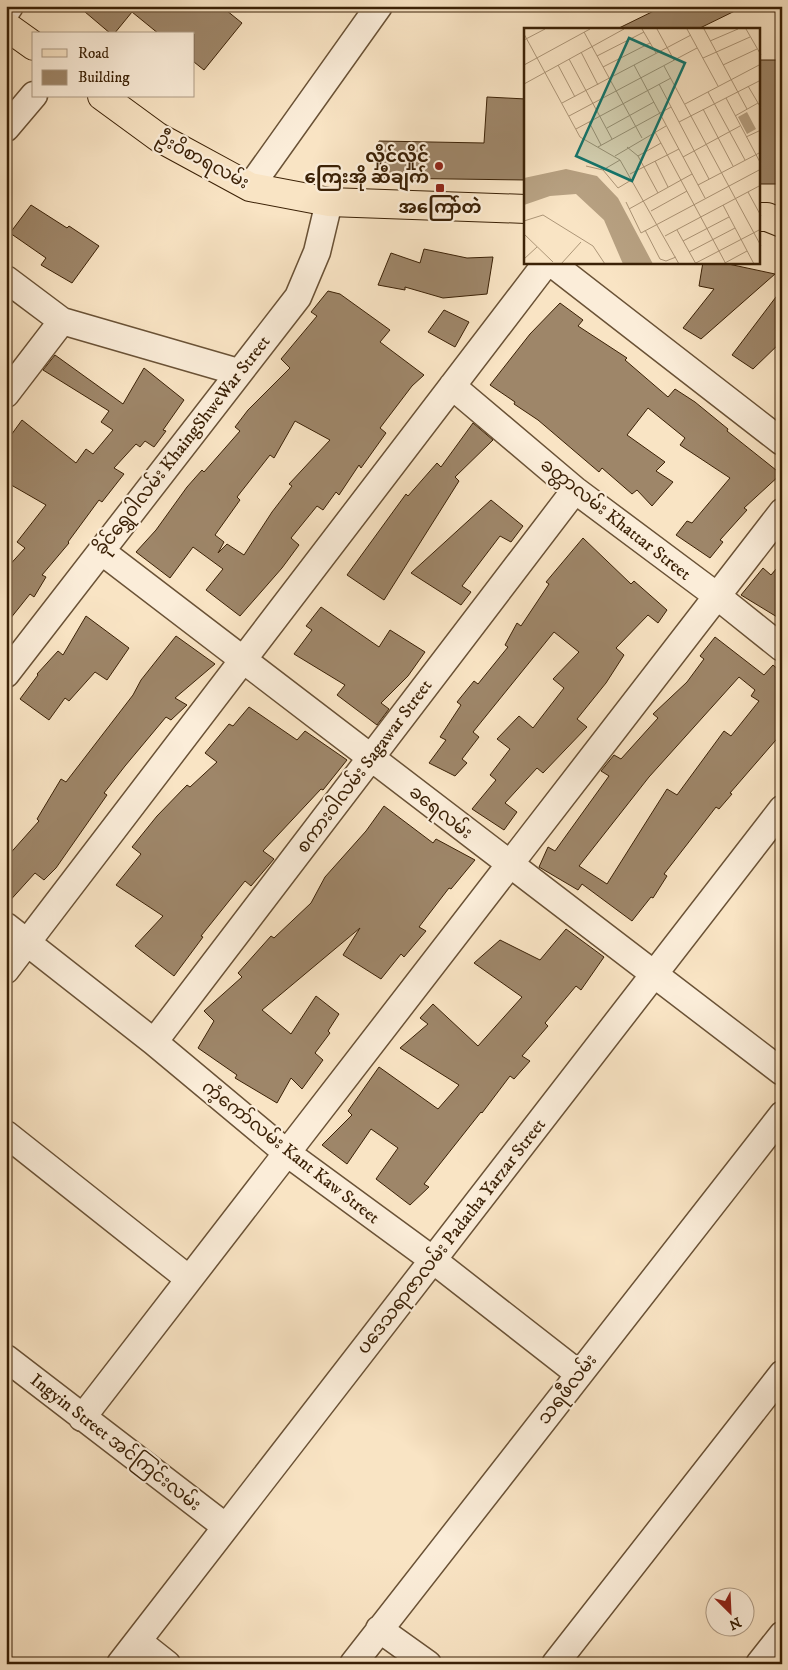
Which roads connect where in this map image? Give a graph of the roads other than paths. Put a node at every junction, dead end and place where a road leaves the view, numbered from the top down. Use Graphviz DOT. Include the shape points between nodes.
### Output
graph roads {
  1 [pos="10,6"];
  2 [pos="379,6"];
  3 [pos="6,12"];
  4 [pos="6,26"];
  5 [pos="32,45"];
  6 [pos="32,97"];
  7 [pos="105,98"];
  8 [pos="6,128"];
  9 [pos="250,187"];
  10 [pos="329,202"];
  11 [pos="524,209"];
  12 [pos="760,217"];
  13 [pos="782,223"];
  14 [pos="546,264"];
  15 [pos="551,264"];
  16 [pos="6,279"];
  17 [pos="62,321"];
  18 [pos="238,372"];
  19 [pos="452,386"];
  20 [pos="6,394"];
  21 [pos="782,442"];
  22 [pos="574,490"];
  23 [pos="782,512"];
  24 [pos="101,551"];
  25 [pos="717,596"];
  26 [pos="782,648"];
  27 [pos="243,660"];
  28 [pos="6,674"];
  29 [pos="371,758"];
  30 [pos="782,809"];
  31 [pos="510,864"];
  32 [pos="6,926"];
  33 [pos="27,943"];
  34 [pos="6,970"];
  35 [pos="654,974"];
  36 [pos="154,1042"];
  37 [pos="782,1072"];
  38 [pos="782,1115"];
  39 [pos="6,1134"];
  40 [pos="287,1153"];
  41 [pos="433,1260"];
  42 [pos="189,1279"];
  43 [pos="6,1358"];
  44 [pos="579,1374"];
  45 [pos="782,1374"];
  46 [pos="82,1418"];
  47 [pos="226,1527"];
  48 [pos="380,1629"];
  49 [pos="782,1635"];
  50 [pos="138,1641"];
  51 [pos="120,1664"];
  52 [pos="167,1664"];
  53 [pos="353,1664"];
  54 [pos="428,1664"];
  55 [pos="555,1664"];
  56 [pos="759,1664"];
  1 -- 3 [label="street"];
  2 -- 9 [label="street"];
  4 -- 5 [label="main road"];
  6 -- 8 [label="street"];
  7 -- 9 [label="main road, ဦးဝိစာရလမ်း" via="158,137"];
  9 -- 10 [label="main road, ဦးဝိစာရလမ်း"];
  10 -- 11 [label="main road, ဦးဝိစာရလမ်း"];
  10 -- 18 [label="street, ခိုင်ရွှေဝါလမ်း KhaingShweWar Street" via="318,252 298,297"];
  12 -- 13 [label="main road"];
  14 -- 19 [label="street"];
  15 -- 21 [label="street"];
  16 -- 17 [label="street"];
  17 -- 18 [label="street"];
  17 -- 20 [label="street"];
  18 -- 24 [label="street, ခိုင်ရွှေဝါလမ်း KhaingShweWar Street"];
  19 -- 22 [label="street, ခတ္တာလမ်း Khattar Street"];
  19 -- 27 [label="street"];
  22 -- 25 [label="street, ခတ္တာလမ်း Khattar Street"];
  22 -- 29 [label="street, စကားဝါလမ်း Sagawar Street"];
  23 -- 25 [label="street"];
  24 -- 27 [label="street, ခရေလမ်း"];
  24 -- 28 [label="street, ခိုင်ရွှေဝါလမ်း KhaingShweWar Street"];
  25 -- 26 [label="street, ခတ္တာလမ်း Khattar Street"];
  25 -- 31 [label="street"];
  27 -- 29 [label="street, ခရေလမ်း"];
  27 -- 33 [label="street"];
  29 -- 31 [label="street, ခရေလမ်း"];
  29 -- 36 [label="street, စကားဝါလမ်း Sagawar Street"];
  30 -- 35 [label="street, ပဒေသရာဇာလမ်း Padatha Yarzar Street"];
  31 -- 35 [label="street, ခရေလမ်း"];
  31 -- 40 [label="street"];
  32 -- 33 [label="street, ကံ့ကော်လမ်း Kant Kaw Street"];
  33 -- 34 [label="street"];
  33 -- 36 [label="street, ကံ့ကော်လမ်း Kant Kaw Street"];
  35 -- 37 [label="street, ခရေလမ်း"];
  35 -- 41 [label="street, ပဒေသရာဇာလမ်း Padatha Yarzar Street"];
  36 -- 40 [label="street, ကံ့ကော်လမ်း Kant Kaw Street"];
  38 -- 44 [label="street, သရဖီလမ်း"];
  39 -- 42 [label="street"];
  40 -- 41 [label="street, ကံ့ကော်လမ်း Kant Kaw Street"];
  40 -- 42 [label="street"];
  41 -- 44 [label="street, ကံ့ကော်လမ်း Kant Kaw Street"];
  41 -- 47 [label="street, ပဒေသရာဇာလမ်း Padatha Yarzar Street"];
  42 -- 46 [label="street"];
  43 -- 46 [label="street, Ingyin Street အင်ကြင်းလမ်း"];
  44 -- 48 [label="street, သရဖီလမ်း"];
  45 -- 55 [label="street"];
  46 -- 47 [label="street, Ingyin Street အင်ကြင်းလမ်း"];
  47 -- 50 [label="street, ပဒေသရာဇာလမ်း Padatha Yarzar Street"];
  48 -- 53 [label="street, သရဖီလမ်း"];
  48 -- 54 [label="street"];
  49 -- 56 [label="street"];
  50 -- 51 [label="street, ပဒေသရာဇာလမ်း Padatha Yarzar Street"];
  50 -- 52 [label="street"];
}
